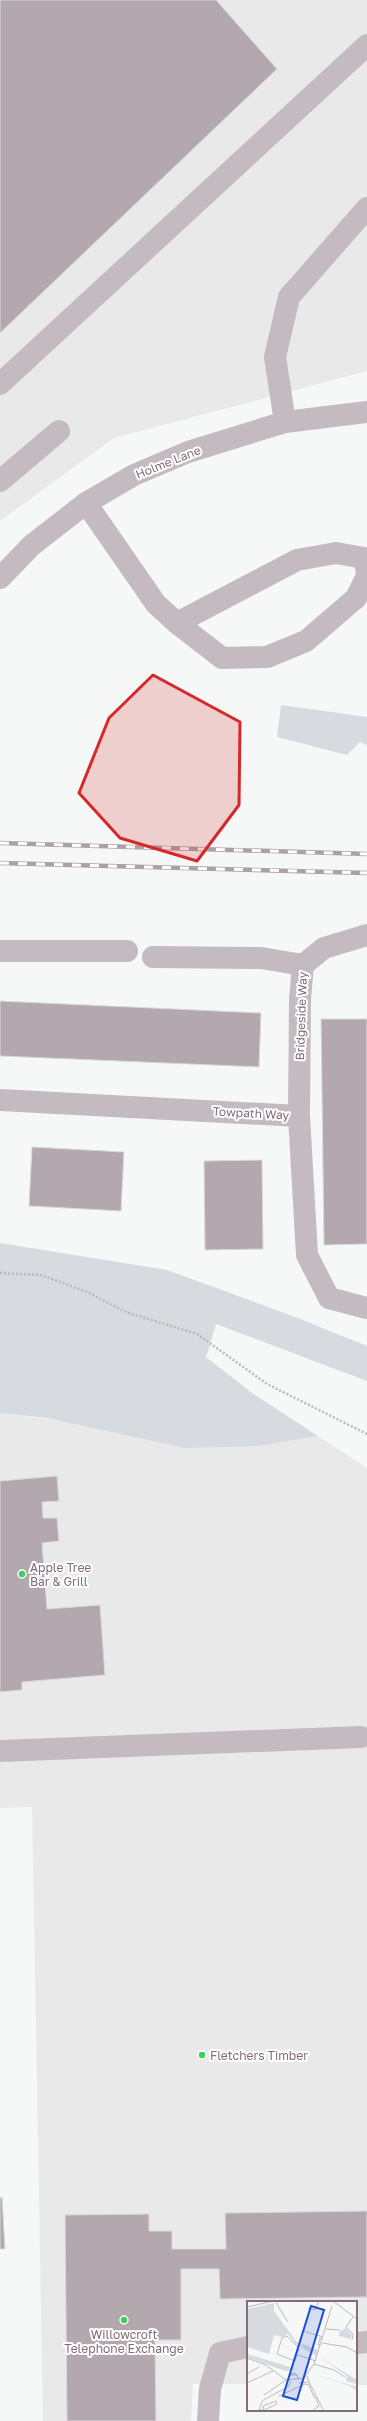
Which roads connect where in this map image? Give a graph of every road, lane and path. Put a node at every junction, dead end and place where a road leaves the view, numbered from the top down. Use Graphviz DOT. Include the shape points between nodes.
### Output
graph roads {
  1 [pos="367,45"];
  2 [pos="367,208"];
  3 [pos="0,384"];
  4 [pos="367,412"];
  5 [pos="285,422"];
  6 [pos="59,431"];
  7 [pos="0,481"];
  8 [pos="86,503"];
  9 [pos="367,573"];
  10 [pos="367,576"];
  11 [pos="0,578"];
  12 [pos="177,623"];
  13 [pos="367,935"];
  14 [pos="0,951"];
  15 [pos="127,951"];
  16 [pos="153,957"];
  17 [pos="303,965"];
  18 [pos="0,1106"];
  19 [pos="299,1116"];
  20 [pos="0,1272"];
  21 [pos="367,1308"];
  22 [pos="367,1434"];
  23 [pos="361,1737"];
  24 [pos="0,1751"];
  25 [pos="247,2347"];
  26 [pos="208,2421"];
  1 -- 3 [label="street"];
  2 -- 5 [label="street" via="289,297 275,357"];
  4 -- 5 [label="street, Holme Lane"];
  5 -- 8 [label="street, Holme Lane" via="188,452 134,475"];
  6 -- 7 [label="street"];
  8 -- 11 [label="street, Holme Lane" via="32,545"];
  8 -- 12 [label="street" via="156,604"];
  9 -- 12 [label="street" via="364,558 336,553 297,560"];
  10 -- 12 [label="street" via="356,598 306,641 267,657 222,658"];
  13 -- 17 [label="street, Bridgeside Way" via="324,948"];
  14 -- 15 [label="street"];
  16 -- 17 [label="street" via="261,958"];
  17 -- 19 [label="street, Bridgeside Way" via="300,999"];
  18 -- 19 [label="street, Towpath Way"];
  19 -- 21 [label="street, Towpath Way" via="307,1255 329,1298"];
  20 -- 22 [label="path" via="41,1275 87,1292 126,1312 197,1334 267,1384"];
  23 -- 24 [label="street"];
  25 -- 26 [label="street" via="220,2353 210,2389"];
}
